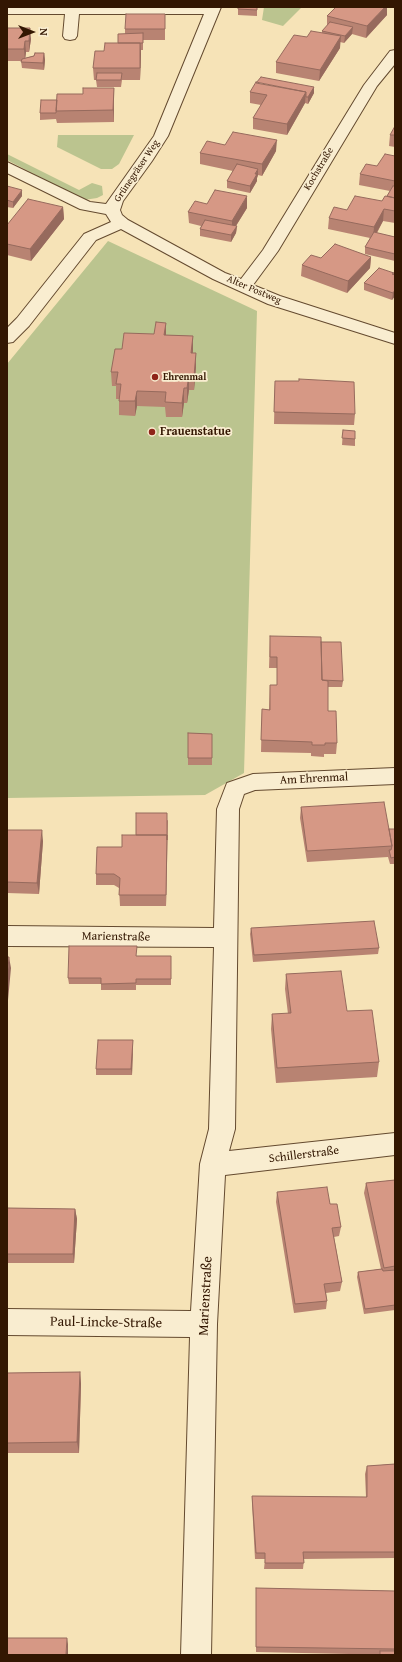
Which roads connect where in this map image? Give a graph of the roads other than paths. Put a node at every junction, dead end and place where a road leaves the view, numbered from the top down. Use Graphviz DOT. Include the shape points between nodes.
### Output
graph roads {
  1 [pos="213,9"];
  2 [pos="7,10"];
  3 [pos="72,10"];
  4 [pos="70,36"];
  5 [pos="395,54"];
  6 [pos="7,167"];
  7 [pos="112,210"];
  8 [pos="122,223"];
  9 [pos="244,286"];
  10 [pos="7,338"];
  11 [pos="395,339"];
  12 [pos="395,776"];
  13 [pos="235,789"];
  14 [pos="7,936"];
  15 [pos="226,938"];
  16 [pos="395,1144"];
  17 [pos="213,1164"];
  18 [pos="7,1322"];
  19 [pos="204,1324"];
  20 [pos="196,1655"];
  1 -- 3 [label="street"];
  1 -- 7 [label="street, Grünegräser Weg" via="160,136 115,201"];
  2 -- 3 [label="street"];
  3 -- 4 [label="street"];
  5 -- 9 [label="street, Kochstraße" via="371,85 270,251"];
  6 -- 7 [label="street" via="86,206"];
  7 -- 8 [label="street, Grünegräser Weg"];
  8 -- 9 [label="street, Alter Postweg" via="220,276"];
  8 -- 10 [label="street" via="90,237 23,322"];
  9 -- 11 [label="street, Alter Postweg" via="274,300"];
  12 -- 13 [label="street, Am Ehrenmal" via="253,782"];
  13 -- 15 [label="street, Marienstraße" via="228,809"];
  14 -- 15 [label="street, Marienstraße"];
  15 -- 17 [label="street, Marienstraße" via="222,1129"];
  16 -- 17 [label="street, Schillerstraße"];
  17 -- 19 [label="street, Marienstraße"];
  18 -- 19 [label="street, Paul-Lincke-Straße"];
  19 -- 20 [label="street, Marienstraße"];
}
